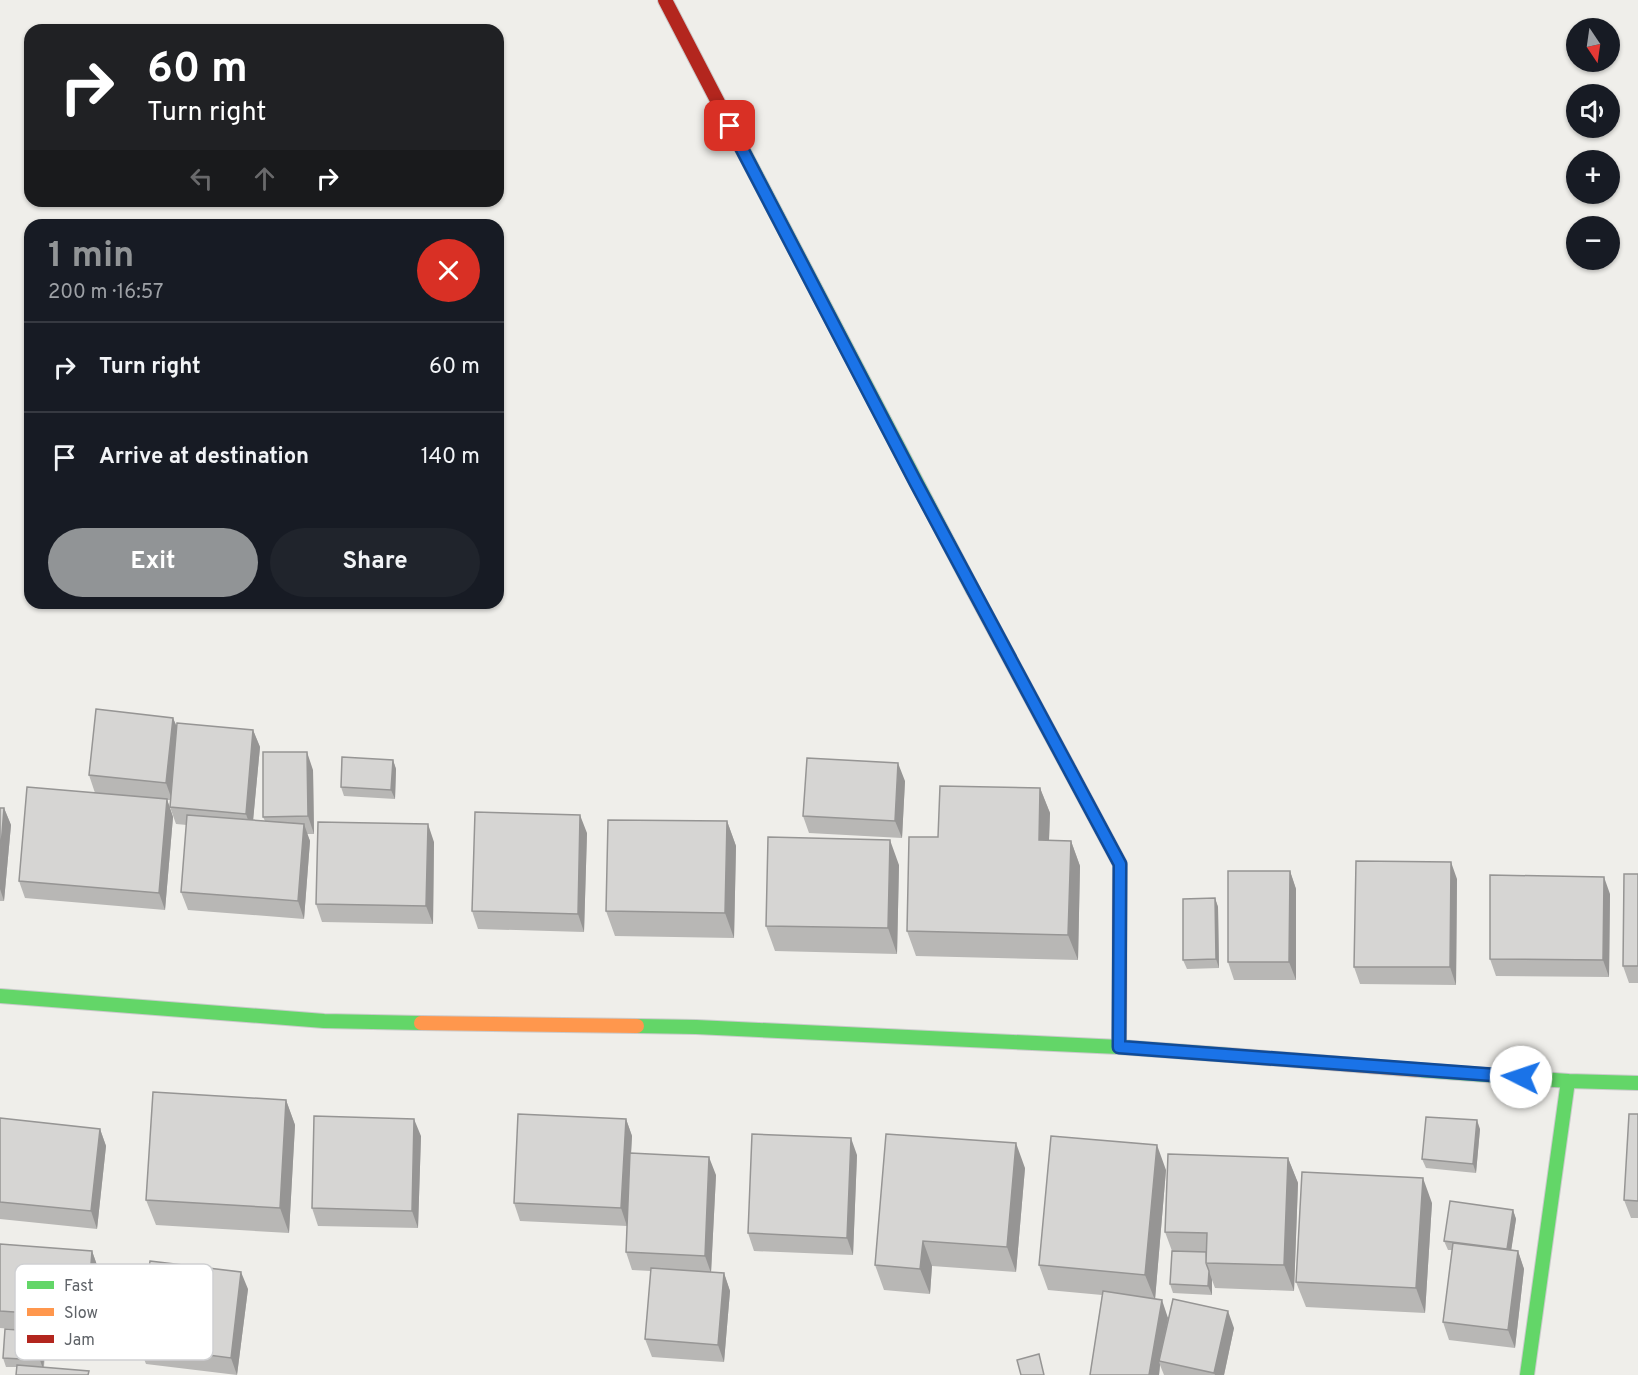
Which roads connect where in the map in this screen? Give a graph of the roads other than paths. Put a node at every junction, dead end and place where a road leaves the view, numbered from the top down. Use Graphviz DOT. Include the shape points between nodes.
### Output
graph roads {
  1 [pos="664,0"];
  2 [pos="0,996"];
  3 [pos="1119,1047"];
  4 [pos="1568,1081"];
  5 [pos="1638,1083"];
  6 [pos="1527,1375"];
  1 -- 3 [label="street" via="1120,864"];
  2 -- 3 [label="street" via="324,1020 696,1027"];
  3 -- 4 [label="street"];
  4 -- 5 [label="street"];
  4 -- 6 [label="street"];
}
